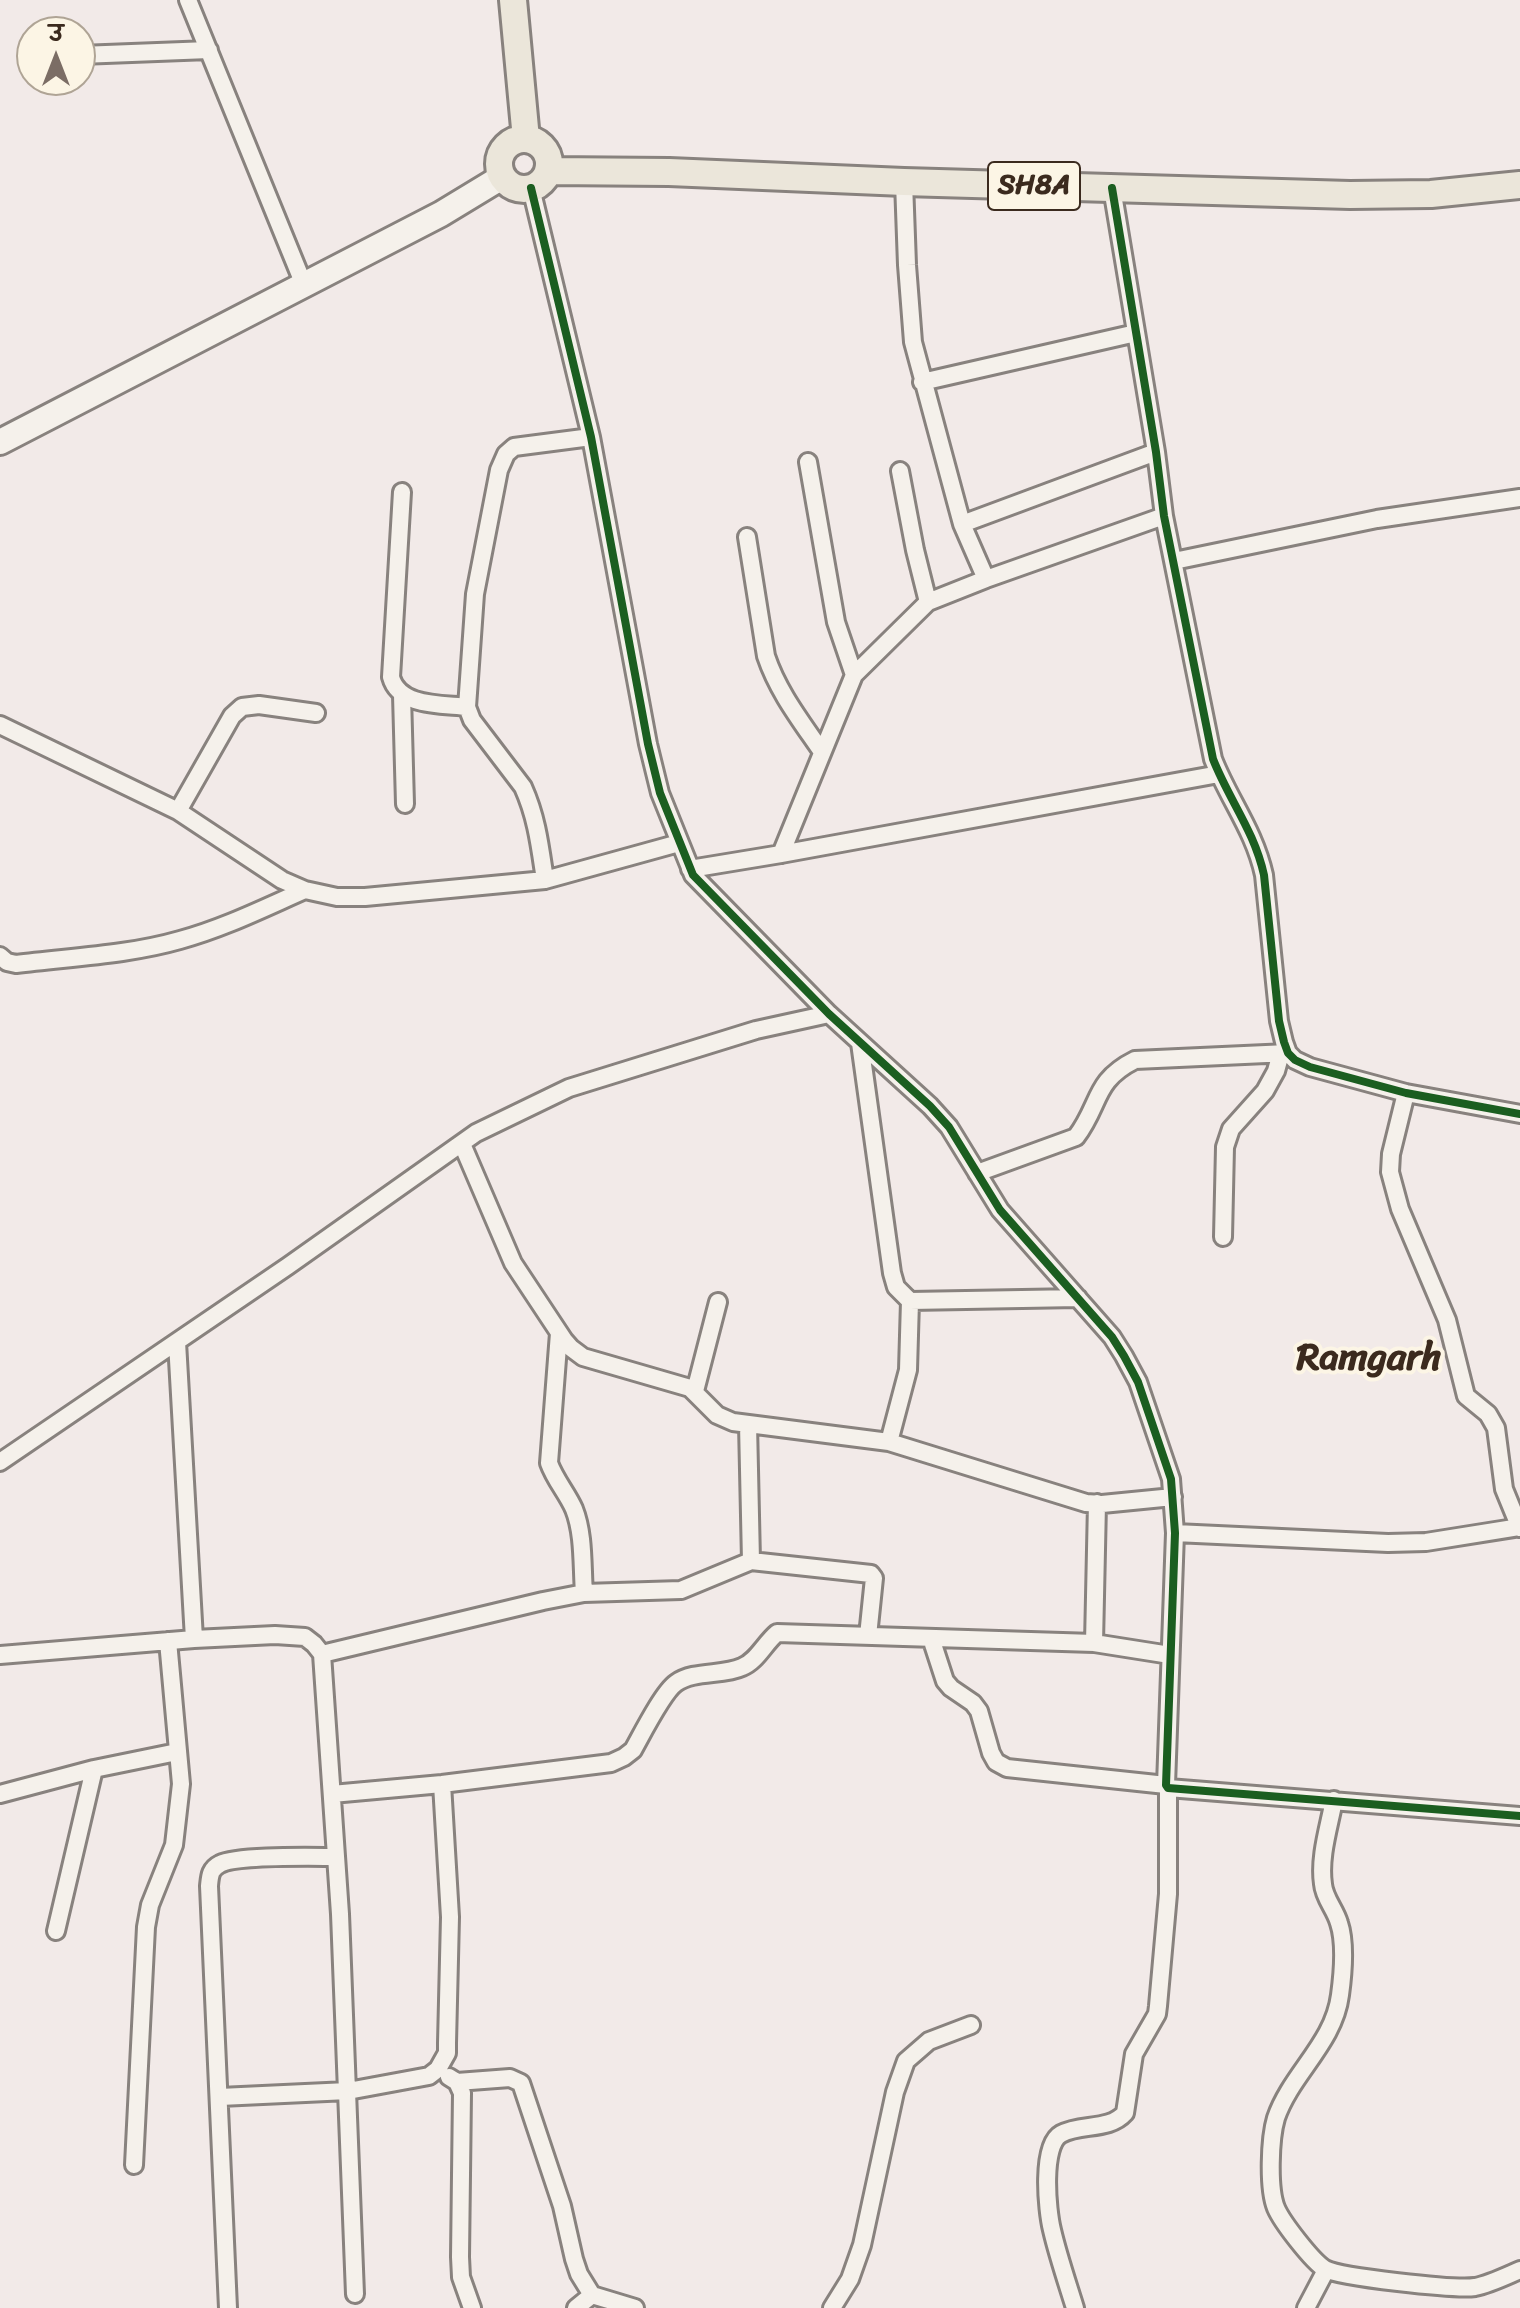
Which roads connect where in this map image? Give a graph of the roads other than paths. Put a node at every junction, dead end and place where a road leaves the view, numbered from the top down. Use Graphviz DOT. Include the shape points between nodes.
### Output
graph roads {
  1 [pos="188,0"];
  2 [pos="513,0"];
  3 [pos="209,50"];
  4 [pos="96,54"];
  5 [pos="526,139"];
  6 [pos="502,177"];
  7 [pos="540,180"];
  8 [pos="904,182"];
  9 [pos="1520,185"];
  10 [pos="1112,188"];
  11 [pos="304,285"];
  12 [pos="1136,333"];
  13 [pos="922,382"];
  14 [pos="591,437"];
  15 [pos="0,442"];
  16 [pos="1156,452"];
  17 [pos="808,462"];
  18 [pos="900,471"];
  19 [pos="402,492"];
  20 [pos="1520,498"];
  21 [pos="1164,516"];
  22 [pos="962,524"];
  23 [pos="747,537"];
  24 [pos="1174,561"];
  25 [pos="986,579"];
  26 [pos="928,602"];
  27 [pos="854,675"];
  28 [pos="402,695"];
  29 [pos="467,707"];
  30 [pos="316,713"];
  31 [pos="0,725"];
  32 [pos="822,752"];
  33 [pos="1219,774"];
  34 [pos="405,804"];
  35 [pos="178,811"];
  36 [pos="679,843"];
  37 [pos="781,854"];
  38 [pos="691,872"];
  39 [pos="545,880"];
  40 [pos="305,890"];
  41 [pos="0,956"];
  42 [pos="825,1009"];
  43 [pos="860,1043"];
  44 [pos="1285,1053"];
  45 [pos="1406,1093"];
  46 [pos="1520,1114"];
  47 [pos="462,1144"];
  48 [pos="977,1173"];
  49 [pos="1223,1237"];
  50 [pos="1078,1298"];
  51 [pos="910,1301"];
  52 [pos="718,1302"];
  53 [pos="559,1333"];
  54 [pos="177,1342"];
  55 [pos="695,1391"];
  56 [pos="748,1424"];
  57 [pos="889,1442"];
  58 [pos="0,1462"];
  59 [pos="1173,1497"];
  60 [pos="1097,1503"];
  61 [pos="1520,1528"];
  62 [pos="1175,1533"];
  63 [pos="751,1561"];
  64 [pos="584,1593"];
  65 [pos="868,1636"];
  66 [pos="931,1638"];
  67 [pos="194,1639"];
  68 [pos="168,1641"];
  69 [pos="1094,1643"];
  70 [pos="322,1654"];
  71 [pos="0,1655"];
  72 [pos="1170,1655"];
  73 [pos="177,1752"];
  74 [pos="94,1769"];
  75 [pos="442,1784"];
  76 [pos="1167,1786"];
  77 [pos="0,1794"];
  78 [pos="332,1794"];
  79 [pos="1334,1800"];
  80 [pos="1520,1816"];
  81 [pos="336,1857"];
  82 [pos="56,1931"];
  83 [pos="971,2025"];
  84 [pos="438,2069"];
  85 [pos="457,2082"];
  86 [pos="348,2091"];
  87 [pos="220,2097"];
  88 [pos="134,2165"];
  89 [pos="1326,2270"];
  90 [pos="1520,2270"];
  91 [pos="355,2294"];
  92 [pos="592,2295"];
  93 [pos="228,2308"];
  94 [pos="472,2308"];
  95 [pos="576,2308"];
  96 [pos="635,2308"];
  97 [pos="832,2308"];
  98 [pos="1075,2308"];
  99 [pos="1306,2308"];
  1 -- 3 [label="street"];
  2 -- 5 [label="main road"];
  3 -- 4 [label="street"];
  3 -- 11 [label="street"];
  5 -- 6 [label="main road" via="506,146 500,156"];
  5 -- 7 [label="main road" via="545,150 549,160"];
  6 -- 7 [label="main road, SH8A" via="520,189"];
  6 -- 11 [label="main road"];
  7 -- 8 [label="main road, SH8A" via="669,172"];
  7 -- 14 [label="street"];
  8 -- 10 [label="main road, SH8A"];
  8 -- 13 [label="street" via="913,342"];
  9 -- 10 [label="main road, SH8A" via="1350,195"];
  10 -- 12 [label="street"];
  11 -- 15 [label="main road"];
  12 -- 13 [label="street"];
  12 -- 16 [label="street"];
  13 -- 22 [label="street"];
  14 -- 29 [label="street" via="514,447 506,454 479,570"];
  14 -- 36 [label="street" via="648,744"];
  16 -- 21 [label="street"];
  16 -- 22 [label="street"];
  17 -- 27 [label="street" via="836,622"];
  18 -- 26 [label="street"];
  19 -- 28 [label="street" via="391,677"];
  20 -- 24 [label="street" via="1377,519"];
  21 -- 24 [label="street"];
  21 -- 25 [label="street"];
  22 -- 25 [label="street"];
  23 -- 32 [label="street" via="772,674"];
  24 -- 33 [label="street"];
  25 -- 26 [label="street"];
  26 -- 27 [label="street"];
  27 -- 32 [label="street"];
  28 -- 29 [label="street"];
  28 -- 34 [label="street"];
  29 -- 39 [label="street" via="528,797"];
  30 -- 35 [label="street" via="242,707"];
  31 -- 35 [label="street"];
  32 -- 37 [label="street"];
  33 -- 37 [label="street"];
  33 -- 44 [label="street" via="1259,853"];
  35 -- 40 [label="street"];
  36 -- 38 [label="street"];
  36 -- 39 [label="street"];
  37 -- 38 [label="street"];
  38 -- 42 [label="street"];
  39 -- 40 [label="street" via="365,897"];
  40 -- 41 [label="street" via="178,941 16,964"];
  42 -- 43 [label="street"];
  42 -- 47 [label="street" via="569,1088"];
  43 -- 48 [label="street" via="949,1127"];
  43 -- 51 [label="street" via="892,1273 896,1287"];
  44 -- 45 [label="street" via="1310,1067"];
  44 -- 48 [label="street" via="1135,1060 1106,1080 1076,1137"];
  44 -- 49 [label="street" via="1265,1091 1231,1129 1225,1147"];
  45 -- 46 [label="street"];
  45 -- 61 [label="street" via="1391,1154 1393,1184 1447,1320 1466,1396 1496,1428 1504,1489"];
  47 -- 53 [label="street" via="513,1263"];
  47 -- 54 [label="street"];
  48 -- 50 [label="street" via="1000,1210"];
  50 -- 51 [label="street"];
  50 -- 59 [label="street" via="1112,1337 1138,1382"];
  51 -- 57 [label="street" via="908,1370"];
  52 -- 55 [label="street"];
  53 -- 55 [label="street" via="583,1357"];
  53 -- 64 [label="street" via="549,1463 579,1524"];
  54 -- 58 [label="street"];
  54 -- 67 [label="street"];
  55 -- 56 [label="street" via="722,1418"];
  56 -- 57 [label="street"];
  56 -- 63 [label="street"];
  57 -- 60 [label="street"];
  59 -- 60 [label="street"];
  59 -- 62 [label="street"];
  60 -- 69 [label="street"];
  61 -- 62 [label="street" via="1388,1543"];
  62 -- 72 [label="street"];
  63 -- 64 [label="street" via="681,1590"];
  63 -- 65 [label="street" via="871,1574"];
  64 -- 70 [label="street"];
  65 -- 66 [label="street"];
  65 -- 75 [label="street" via="777,1633 740,1669 677,1682 633,1750 611,1763"];
  66 -- 69 [label="street"];
  66 -- 76 [label="street" via="945,1681 979,1711 996,1762 1007,1768"];
  67 -- 68 [label="street"];
  67 -- 70 [label="street" via="294,1635 305,1637"];
  68 -- 71 [label="street"];
  68 -- 73 [label="street"];
  69 -- 72 [label="street"];
  70 -- 78 [label="street"];
  72 -- 76 [label="street"];
  73 -- 74 [label="street"];
  73 -- 88 [label="street" via="181,1784 174,1845 146,1927"];
  74 -- 77 [label="street"];
  74 -- 82 [label="street"];
  75 -- 78 [label="street"];
  75 -- 84 [label="street" via="450,1957 447,2053"];
  76 -- 79 [label="street"];
  76 -- 98 [label="street" via="1168,1894 1157,2014 1134,2054 1125,2113 1110,2123 1062,2133 1053,2140 1047,2160 1052,2232"];
  78 -- 81 [label="street"];
  79 -- 80 [label="street"];
  79 -- 89 [label="street" via="1321,1869 1341,1935 1340,1996 1325,2039 1290,2087 1272,2137 1276,2208 1310,2257"];
  81 -- 86 [label="street"];
  81 -- 87 [label="street" via="236,1860 211,1872"];
  83 -- 97 [label="street" via="929,2041 906,2061 862,2245"];
  84 -- 85 [label="street"];
  84 -- 86 [label="street" via="429,2076"];
  85 -- 92 [label="street" via="510,2078 521,2083 579,2274"];
  85 -- 94 [label="street" via="463,2103 461,2277"];
  86 -- 87 [label="street"];
  86 -- 91 [label="street"];
  87 -- 93 [label="street"];
  89 -- 90 [label="street" via="1455,2287 1482,2285"];
  89 -- 99 [label="street"];
  92 -- 95 [label="street"];
  92 -- 96 [label="street"];
}
